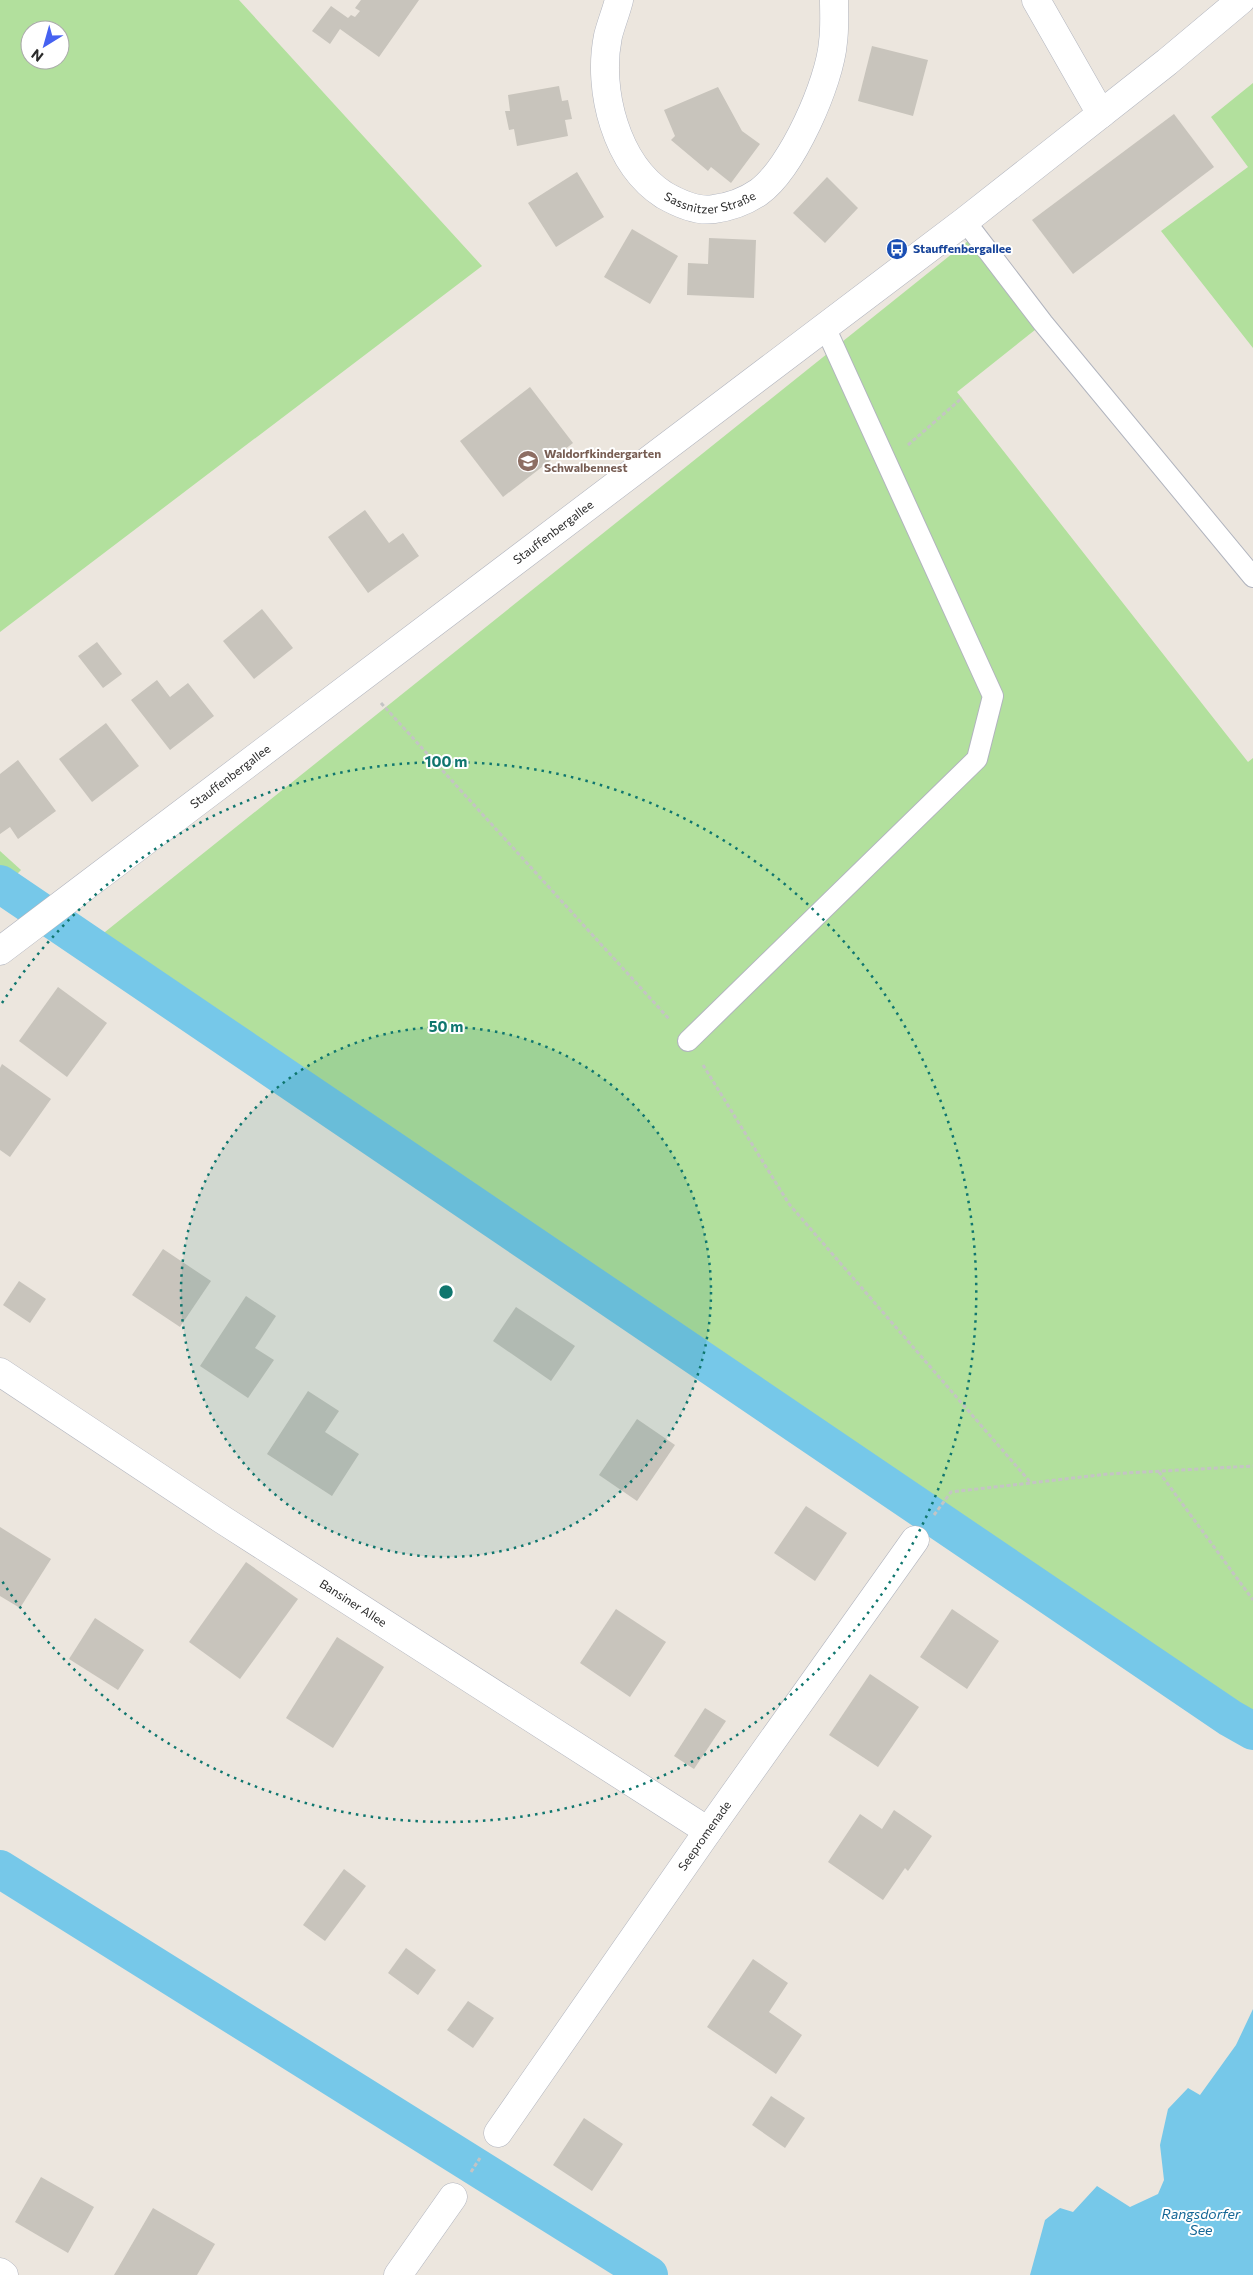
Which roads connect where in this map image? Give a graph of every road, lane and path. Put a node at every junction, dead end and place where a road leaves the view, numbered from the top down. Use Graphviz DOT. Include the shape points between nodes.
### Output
graph roads {
  1 [pos="619,0"];
  2 [pos="834,0"];
  3 [pos="1036,0"];
  4 [pos="1241,0"];
  5 [pos="1101,114"];
  6 [pos="966,221"];
  7 [pos="826,327"];
  8 [pos="962,398"];
  9 [pos="887,463"];
  10 [pos="1253,577"];
  11 [pos="359,678"];
  12 [pos="2,950"];
  13 [pos="688,1041"];
  14 [pos="0,1372"];
  15 [pos="1253,1466"];
  16 [pos="1159,1472"];
  17 [pos="1032,1483"];
  18 [pos="951,1492"];
  19 [pos="916,1540"];
  20 [pos="1253,1600"];
  21 [pos="708,1831"];
  22 [pos="498,2133"];
  23 [pos="453,2197"];
  24 [pos="0,2272"];
  25 [pos="4,2275"];
  26 [pos="398,2275"];
  1 -- 2 [label="street, Sassnitzer Straße" via="608,37 606,76 614,126 631,164 654,188 679,204 712,210 737,204 760,191 784,164 806,127 833,43"];
  3 -- 5 [label="street"];
  4 -- 5 [label="street, Stauffenbergallee"];
  5 -- 6 [label="street, Stauffenbergallee"];
  6 -- 7 [label="street, Stauffenbergallee"];
  6 -- 10 [label="lane" via="1043,323"];
  7 -- 9 [label="lane"];
  7 -- 11 [label="street, Stauffenbergallee"];
  8 -- 9 [label="path"];
  9 -- 13 [label="lane" via="993,696 977,758"];
  11 -- 12 [label="street, Stauffenbergallee"];
  11 -- 13 [label="path"];
  13 -- 17 [label="path" via="789,1204"];
  14 -- 21 [label="street, Bansiner Allee" via="223,1520"];
  15 -- 16 [label="path"];
  16 -- 17 [label="path"];
  16 -- 20 [label="path"];
  17 -- 18 [label="path"];
  19 -- 21 [label="street, Seepromenade"];
  21 -- 22 [label="street, Seepromenade"];
  22 -- 23 [label="path"];
  23 -- 26 [label="street"];
  24 -- 25 [label="street"];
}
